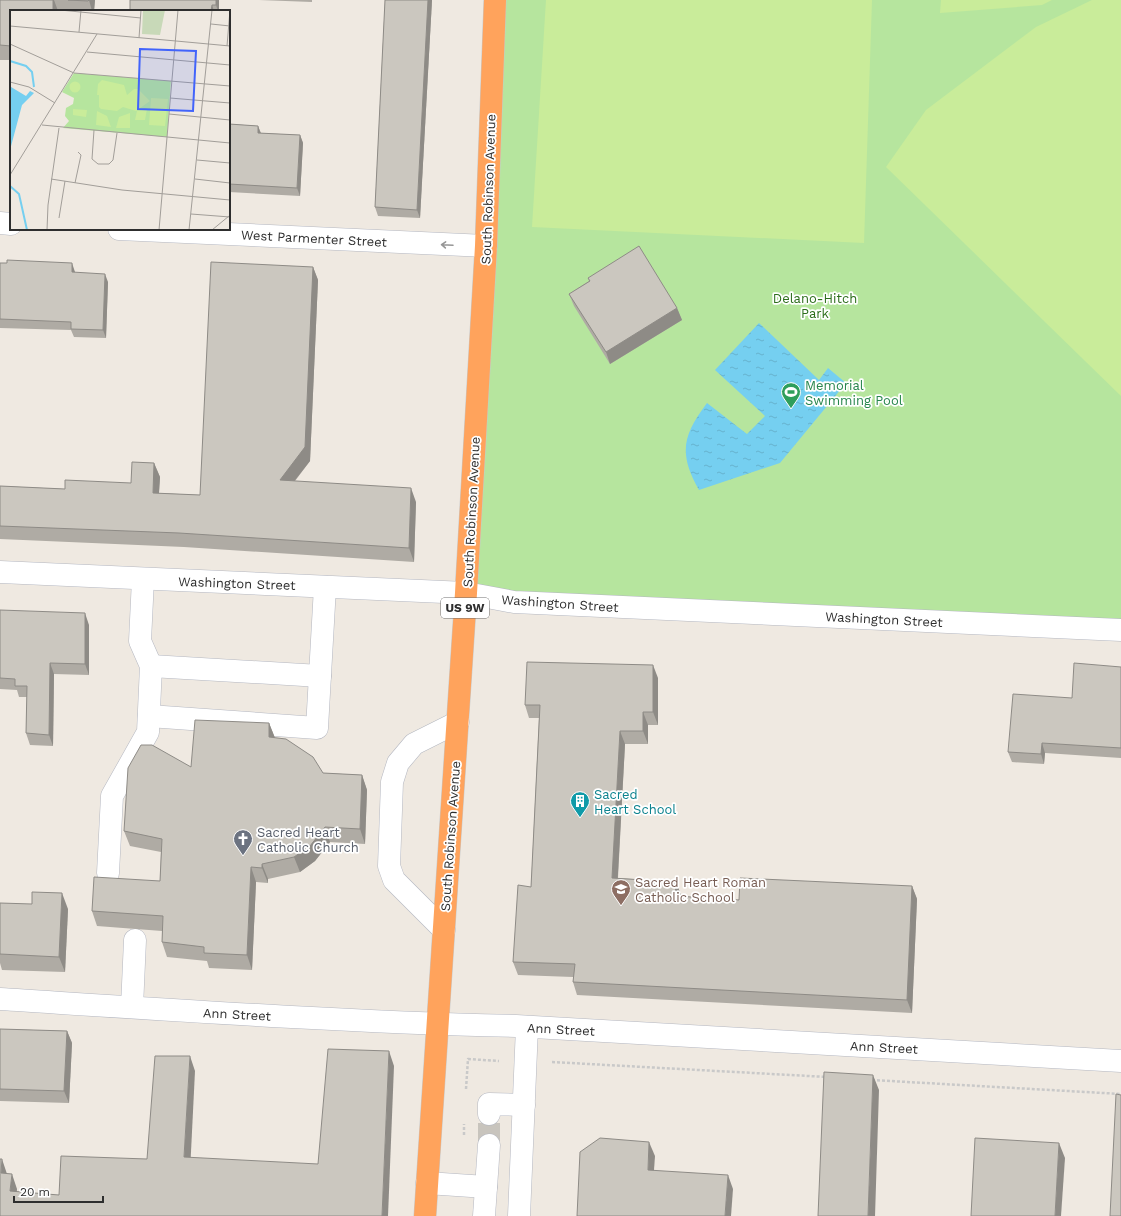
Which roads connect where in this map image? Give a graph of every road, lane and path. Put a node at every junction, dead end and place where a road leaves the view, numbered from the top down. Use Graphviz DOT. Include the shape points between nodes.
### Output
graph roads {
  1 [pos="495,0"];
  2 [pos="0,223"];
  3 [pos="10,224"];
  4 [pos="141,230"];
  5 [pos="486,246"];
  6 [pos="0,572"];
  7 [pos="143,579"];
  8 [pos="325,587"];
  9 [pos="466,593"];
  10 [pos="1121,630"];
  11 [pos="151,666"];
  12 [pos="320,676"];
  13 [pos="148,716"];
  14 [pos="458,722"];
  15 [pos="108,873"];
  16 [pos="444,930"];
  17 [pos="135,940"];
  18 [pos="0,999"];
  19 [pos="132,1008"];
  20 [pos="438,1024"];
  21 [pos="527,1027"];
  22 [pos="525,1061"];
  23 [pos="1121,1061"];
  24 [pos="830,1078"];
  25 [pos="870,1080"];
  26 [pos="1121,1094"];
  27 [pos="524,1106"];
  28 [pos="489,1114"];
  29 [pos="489,1145"];
  30 [pos="427,1184"];
  31 [pos="486,1187"];
  32 [pos="425,1216"];
  33 [pos="484,1216"];
  34 [pos="519,1216"];
  1 -- 5 [label="highway, South Robinson Avenue / US 9W"];
  2 -- 3 [label="street"];
  5 -- 4 [label="street, West Parmenter Street, one-way"];
  5 -- 9 [label="highway, South Robinson Avenue / US 9W"];
  6 -- 7 [label="street, Washington Street"];
  7 -- 8 [label="street, Washington Street"];
  7 -- 11 [label="street" via="140,640"];
  8 -- 9 [label="street, Washington Street"];
  8 -- 12 [label="street"];
  9 -- 10 [label="street, Washington Street" via="514,602"];
  9 -- 14 [label="highway, South Robinson Avenue / US 9W"];
  11 -- 12 [label="street"];
  11 -- 13 [label="street"];
  12 -- 13 [label="street" via="317,728"];
  13 -- 15 [label="street" via="148,732 112,796"];
  14 -- 16 [label="highway, South Robinson Avenue / US 9W"];
  14 -- 16 [label="street" via="414,744 398,764 392,782 389,866 394,880"];
  16 -- 20 [label="highway, South Robinson Avenue / US 9W"];
  17 -- 19 [label="street"];
  18 -- 19 [label="street, Ann Street"];
  19 -- 20 [label="street, Ann Street"];
  20 -- 21 [label="street, Ann Street"];
  20 -- 30 [label="highway, South Robinson Avenue / US 9W"];
  21 -- 22 [label="street"];
  21 -- 23 [label="street, Ann Street"];
  22 -- 24 [label="path"];
  22 -- 27 [label="street"];
  25 -- 26 [label="path"];
  27 -- 28 [label="street" via="489,1104"];
  27 -- 34 [label="street"];
  29 -- 31 [label="street"];
  30 -- 31 [label="street"];
  30 -- 32 [label="highway, South Robinson Avenue / US 9W"];
  31 -- 33 [label="street"];
}
